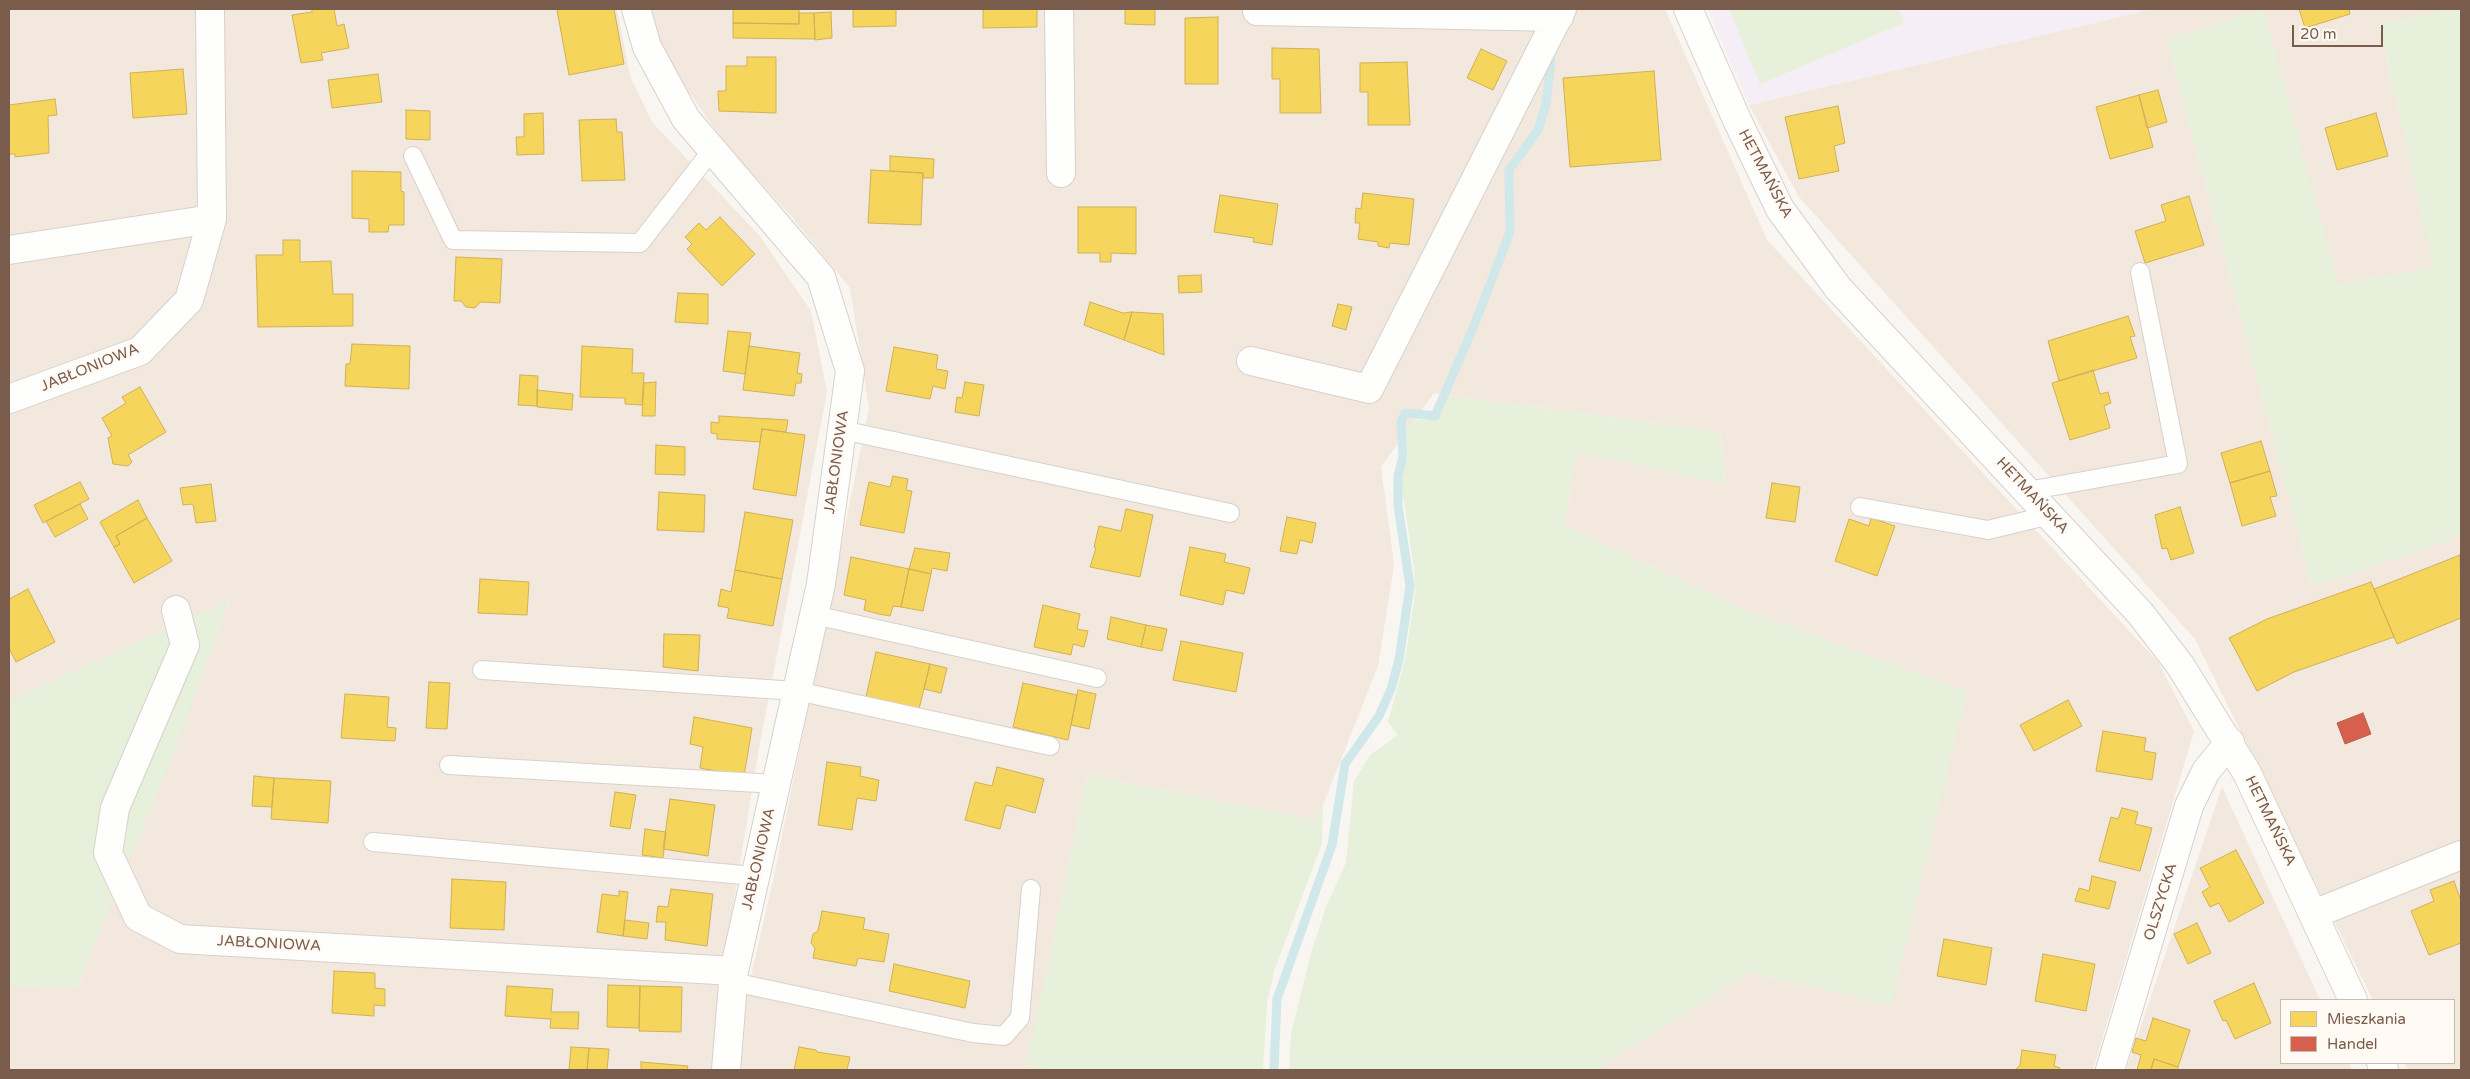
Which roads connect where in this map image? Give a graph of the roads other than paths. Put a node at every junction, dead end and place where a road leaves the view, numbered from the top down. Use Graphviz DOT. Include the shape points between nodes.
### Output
graph roads {
  1 [pos="210,9"];
  2 [pos="636,9"];
  3 [pos="1059,9"];
  4 [pos="1688,9"];
  5 [pos="1257,11"];
  6 [pos="1560,13"];
  7 [pos="712,150"];
  8 [pos="413,156"];
  9 [pos="1062,173"];
  10 [pos="212,219"];
  11 [pos="9,250"];
  12 [pos="2140,272"];
  13 [pos="1251,361"];
  14 [pos="9,399"];
  15 [pos="842,430"];
  16 [pos="2027,491"];
  17 [pos="1860,507"];
  18 [pos="1230,513"];
  19 [pos="2050,515"];
  20 [pos="176,610"];
  21 [pos="814,615"];
  22 [pos="482,670"];
  23 [pos="1097,678"];
  24 [pos="797,691"];
  25 [pos="2230,742"];
  26 [pos="1050,746"];
  27 [pos="449,765"];
  28 [pos="776,784"];
  29 [pos="373,842"];
  30 [pos="2461,855"];
  31 [pos="755,876"];
  32 [pos="1031,889"];
  33 [pos="2314,914"];
  34 [pos="734,977"];
  35 [pos="2353,999"];
  36 [pos="726,1070"];
  37 [pos="2110,1070"];
  1 -- 10 [label="street, JABŁONIOWA"];
  2 -- 7 [label="street, JABŁONIOWA" via="647,47 682,111"];
  3 -- 9 [label="street"];
  4 -- 16 [label="street, HETMAŃSKA" via="1780,209 1838,288"];
  5 -- 6 [label="street"];
  6 -- 13 [label="street" via="1369,390"];
  7 -- 8 [label="lane" via="640,244 453,240"];
  7 -- 15 [label="street, JABŁONIOWA" via="821,276 850,371"];
  10 -- 11 [label="street"];
  10 -- 14 [label="street, JABŁONIOWA" via="189,300 140,351"];
  12 -- 16 [label="lane" via="2178,464"];
  15 -- 18 [label="lane"];
  15 -- 21 [label="street, JABŁONIOWA"];
  16 -- 19 [label="street, HETMAŃSKA"];
  17 -- 19 [label="lane" via="1988,530"];
  19 -- 25 [label="street, HETMAŃSKA" via="2140,613 2180,664"];
  20 -- 34 [label="street, JABŁONIOWA" via="185,645 115,808 108,853 138,917 180,939"];
  21 -- 23 [label="lane"];
  21 -- 24 [label="street, JABŁONIOWA"];
  22 -- 24 [label="lane"];
  24 -- 26 [label="lane"];
  24 -- 28 [label="street, JABŁONIOWA"];
  25 -- 33 [label="street, HETMAŃSKA"];
  25 -- 37 [label="street, OLSZYCKA" via="2206,771 2189,806"];
  27 -- 28 [label="lane"];
  28 -- 31 [label="street, JABŁONIOWA"];
  29 -- 31 [label="lane"];
  30 -- 33 [label="street"];
  31 -- 34 [label="street, JABŁONIOWA"];
  32 -- 34 [label="lane" via="1020,1018 1004,1036 973,1033"];
  33 -- 35 [label="street, HETMAŃSKA"];
  34 -- 36 [label="street, JABŁONIOWA"];
}
